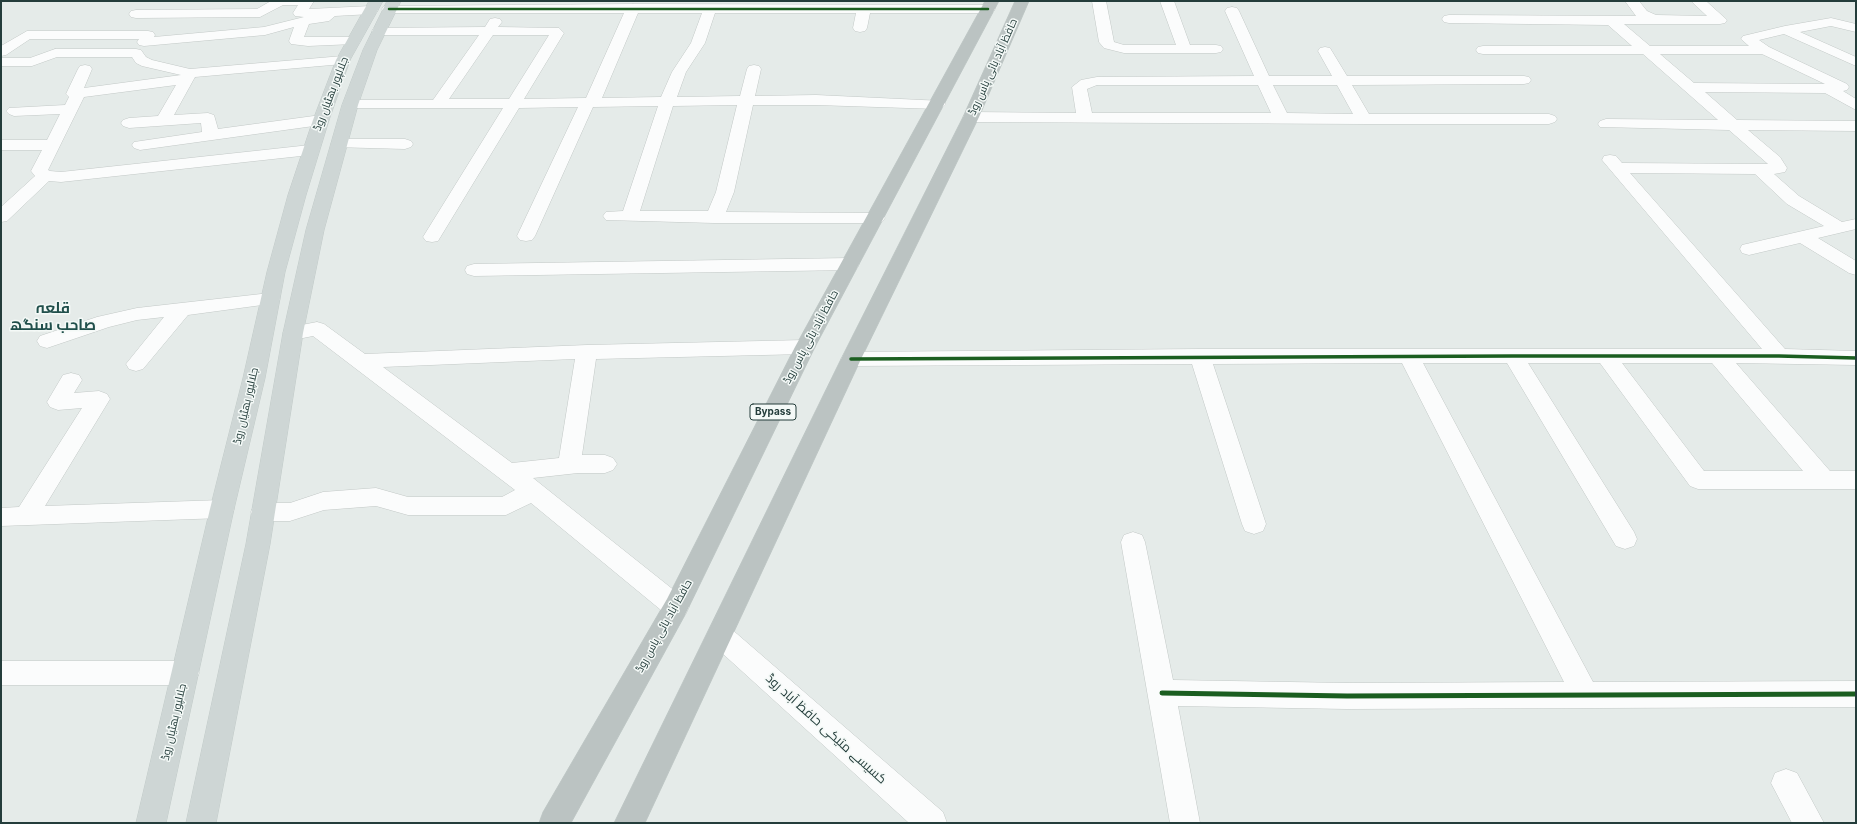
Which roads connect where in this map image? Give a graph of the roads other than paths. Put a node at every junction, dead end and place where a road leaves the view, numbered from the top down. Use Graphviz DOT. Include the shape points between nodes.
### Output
graph roads {
  1 [pos="152,1"];
  2 [pos="278,1"];
  3 [pos="1022,1"];
  4 [pos="1099,1"];
  5 [pos="1167,1"];
  6 [pos="1632,1"];
  7 [pos="1698,1"];
  8 [pos="383,5"];
  9 [pos="795,5"];
  10 [pos="990,5"];
  11 [pos="499,6"];
  12 [pos="633,8"];
  13 [pos="710,8"];
  14 [pos="864,8"];
  15 [pos="332,11"];
  16 [pos="1232,11"];
  17 [pos="136,14"];
  18 [pos="1449,19"];
  19 [pos="1654,20"];
  20 [pos="303,21"];
  21 [pos="1611,21"];
  22 [pos="860,28"];
  23 [pos="1856,28"];
  24 [pos="1786,30"];
  25 [pos="379,31"];
  26 [pos="488,31"];
  27 [pos="110,36"];
  28 [pos="354,40"];
  29 [pos="140,48"];
  30 [pos="1184,48"];
  31 [pos="1216,49"];
  32 [pos="1483,50"];
  33 [pos="1764,50"];
  34 [pos="1325,51"];
  35 [pos="1648,51"];
  36 [pos="1,52"];
  37 [pos="343,60"];
  38 [pos="1,62"];
  39 [pos="1856,62"];
  40 [pos="85,69"];
  41 [pos="754,69"];
  42 [pos="189,76"];
  43 [pos="1264,80"];
  44 [pos="1341,80"];
  45 [pos="1524,80"];
  46 [pos="1690,87"];
  47 [pos="1842,87"];
  48 [pos="79,93"];
  49 [pos="745,101"];
  50 [pos="590,102"];
  51 [pos="667,102"];
  52 [pos="513,103"];
  53 [pos="438,104"];
  54 [pos="938,104"];
  55 [pos="350,105"];
  56 [pos="1856,105"];
  57 [pos="71,109"];
  58 [pos="14,111"];
  59 [pos="971,116"];
  60 [pos="1085,118"];
  61 [pos="1281,118"];
  62 [pos="1364,119"];
  63 [pos="1549,119"];
  64 [pos="164,120"];
  65 [pos="321,120"];
  66 [pos="129,123"];
  67 [pos="1606,124"];
  68 [pos="1732,124"];
  69 [pos="1856,126"];
  70 [pos="211,135"];
  71 [pos="339,144"];
  72 [pos="405,144"];
  73 [pos="1,145"];
  74 [pos="52,145"];
  75 [pos="140,145"];
  76 [pos="310,150"];
  77 [pos="1759,169"];
  78 [pos="45,176"];
  79 [pos="1,218"];
  80 [pos="714,218"];
  81 [pos="876,218"];
  82 [pos="1848,226"];
  83 [pos="526,236"];
  84 [pos="432,237"];
  85 [pos="1803,237"];
  86 [pos="1749,249"];
  87 [pos="850,264"];
  88 [pos="1856,269"];
  89 [pos="474,270"];
  90 [pos="270,300"];
  91 [pos="182,309"];
  92 [pos="294,333"];
  93 [pos="47,341"];
  94 [pos="805,347"];
  95 [pos="587,352"];
  96 [pos="1200,356"];
  97 [pos="1409,356"];
  98 [pos="1513,356"];
  99 [pos="1606,356"];
  100 [pos="1718,356"];
  101 [pos="1779,356"];
  102 [pos="1856,358"];
  103 [pos="851,359"];
  104 [pos="361,361"];
  105 [pos="136,364"];
  106 [pos="71,380"];
  107 [pos="605,464"];
  108 [pos="569,466"];
  109 [pos="506,472"];
  110 [pos="1856,480"];
  111 [pos="1825,481"];
  112 [pos="533,491"];
  113 [pos="222,509"];
  114 [pos="263,512"];
  115 [pos="26,516"];
  116 [pos="1,517"];
  117 [pos="1254,524"];
  118 [pos="1625,539"];
  119 [pos="1133,542"];
  120 [pos="676,607"];
  121 [pos="720,634"];
  122 [pos="1,673"];
  123 [pos="185,673"];
  124 [pos="1162,693"];
  125 [pos="1856,694"];
  126 [pos="1585,695"];
  127 [pos="582,774"];
  128 [pos="1786,783"];
  129 [pos="643,793"];
  130 [pos="151,823"];
  131 [pos="201,823"];
  132 [pos="554,823"];
  133 [pos="572,823"];
  134 [pos="621,823"];
  135 [pos="629,823"];
  136 [pos="932,823"];
  137 [pos="1185,823"];
  138 [pos="1809,823"];
  1 -- 17 [label="street"];
  2 -- 15 [label="street" via="307,1 300,13"];
  2 -- 17 [label="street" via="260,13"];
  3 -- 59 [label="highway, حافظ آباد بائی پاس روڈ"];
  4 -- 30 [label="street" via="1106,42 1109,45 1124,49"];
  5 -- 30 [label="street"];
  6 -- 19 [label="street" via="1642,14"];
  7 -- 19 [label="street" via="1720,20"];
  8 -- 11 [label="street"];
  8 -- 15 [label="street"];
  8 -- 25 [label="main road, جلالپور بھٹیاں روڈ"];
  8 -- 28 [label="main road, جلالپور بھٹیاں روڈ"];
  9 -- 13 [label="street"];
  9 -- 14 [label="street"];
  10 -- 14 [label="street"];
  10 -- 54 [label="highway, حافظ آباد بائی پاس روڈ / Bypass"];
  11 -- 12 [label="street"];
  11 -- 26 [label="street"];
  12 -- 13 [label="street"];
  12 -- 50 [label="street"];
  13 -- 51 [label="street" via="698,43 679,72"];
  14 -- 22 [label="street"];
  15 -- 20 [label="street" via="324,18"];
  16 -- 43 [label="street"];
  17 -- 27 [label="street"];
  18 -- 21 [label="street"];
  19 -- 21 [label="street"];
  20 -- 28 [label="street" via="296,41"];
  20 -- 29 [label="street" via="265,31"];
  21 -- 35 [label="street"];
  23 -- 24 [label="street" via="1831,22"];
  24 -- 33 [label="street" via="1748,39"];
  24 -- 39 [label="street"];
  25 -- 26 [label="street"];
  25 -- 55 [label="main road, جلالپور بھٹیاں روڈ"];
  26 -- 52 [label="street" via="557,33"];
  26 -- 53 [label="street"];
  27 -- 29 [label="street" via="148,35"];
  27 -- 36 [label="street" via="27,35"];
  28 -- 37 [label="main road, جلالپور بھٹیاں روڈ"];
  29 -- 38 [label="street" via="55,53 32,62"];
  29 -- 42 [label="street" via="140,60"];
  30 -- 31 [label="street"];
  32 -- 35 [label="street"];
  33 -- 35 [label="street"];
  33 -- 47 [label="street"];
  34 -- 44 [label="street"];
  35 -- 46 [label="street"];
  37 -- 42 [label="street"];
  37 -- 65 [label="main road, جلالپور بھٹیاں روڈ"];
  40 -- 48 [label="street" via="74,94"];
  41 -- 49 [label="street"];
  42 -- 48 [label="street"];
  42 -- 64 [label="street"];
  43 -- 44 [label="street"];
  43 -- 60 [label="street" via="1086,83 1079,87"];
  43 -- 61 [label="street"];
  44 -- 45 [label="street"];
  44 -- 62 [label="street"];
  46 -- 47 [label="street"];
  46 -- 68 [label="street"];
  47 -- 56 [label="street"];
  48 -- 57 [label="street"];
  49 -- 51 [label="street"];
  49 -- 54 [label="street" via="816,100"];
  49 -- 80 [label="street" via="725,192"];
  50 -- 51 [label="street"];
  50 -- 52 [label="street"];
  50 -- 83 [label="street"];
  51 -- 80 [label="street" via="621,216"];
  52 -- 53 [label="street"];
  52 -- 84 [label="street"];
  53 -- 55 [label="street"];
  54 -- 81 [label="highway, حافظ آباد بائی پاس روڈ / Bypass"];
  55 -- 71 [label="main road, جلالپور بھٹیاں روڈ"];
  57 -- 58 [label="street"];
  57 -- 74 [label="street"];
  59 -- 60 [label="street"];
  59 -- 103 [label="highway, حافظ آباد بائی پاس روڈ"];
  60 -- 61 [label="street"];
  61 -- 62 [label="street"];
  62 -- 63 [label="street"];
  64 -- 66 [label="street"];
  64 -- 70 [label="street" via="208,118"];
  65 -- 70 [label="street"];
  65 -- 76 [label="main road, جلالپور بھٹیاں روڈ"];
  67 -- 68 [label="street"];
  68 -- 69 [label="street"];
  68 -- 77 [label="street" via="1779,168"];
  70 -- 75 [label="street"];
  71 -- 72 [label="street"];
  71 -- 92 [label="main road, جلالپور بھٹیاں روڈ" via="315,230"];
  73 -- 74 [label="street"];
  74 -- 78 [label="street" via="39,171"];
  76 -- 78 [label="street" via="61,177"];
  76 -- 90 [label="main road, جلالپور بھٹیاں روڈ"];
  77 -- 82 [label="street" via="1793,200"];
  77 -- 101 [label="street" via="1612,162"];
  78 -- 79 [label="street"];
  80 -- 81 [label="street"];
  81 -- 87 [label="highway, حافظ آباد بائی پاس روڈ / Bypass"];
  82 -- 85 [label="street"];
  85 -- 86 [label="street"];
  85 -- 88 [label="street"];
  87 -- 89 [label="street"];
  87 -- 94 [label="highway, حافظ آباد بائی پاس روڈ / Bypass"];
  90 -- 91 [label="street"];
  90 -- 113 [label="main road, جلالپور بھٹیاں روڈ"];
  91 -- 93 [label="street" via="136,314"];
  91 -- 105 [label="street"];
  92 -- 104 [label="street" via="316,329"];
  92 -- 114 [label="main road, جلالپور بھٹیاں روڈ"];
  94 -- 95 [label="street"];
  94 -- 120 [label="highway, حافظ آباد بائی پاس روڈ / Bypass"];
  95 -- 104 [label="street"];
  95 -- 108 [label="street"];
  96 -- 97 [label="street"];
  96 -- 103 [label="street"];
  96 -- 117 [label="street"];
  97 -- 98 [label="street"];
  97 -- 126 [label="street"];
  98 -- 99 [label="street"];
  98 -- 118 [label="street"];
  99 -- 100 [label="street"];
  99 -- 111 [label="street" via="1698,480"];
  100 -- 101 [label="street"];
  100 -- 111 [label="street"];
  101 -- 102 [label="street"];
  103 -- 121 [label="highway, حافظ آباد بائی پاس روڈ"];
  104 -- 109 [label="street"];
  106 -- 115 [label="street" via="58,402 99,398"];
  107 -- 108 [label="street"];
  108 -- 109 [label="street"];
  109 -- 112 [label="street"];
  110 -- 111 [label="street"];
  112 -- 114 [label="street" via="506,506 408,506 376,497 323,501 290,512"];
  112 -- 120 [label="street"];
  113 -- 115 [label="street"];
  113 -- 123 [label="main road, جلالپور بھٹیاں روڈ"];
  114 -- 131 [label="main road, جلالپور بھٹیاں روڈ"];
  115 -- 116 [label="street"];
  119 -- 124 [label="street"];
  120 -- 127 [label="highway, حافظ آباد بائی پاس روڈ / Bypass"];
  121 -- 129 [label="highway, حافظ آباد بائی پاس روڈ"];
  121 -- 136 [label="street, کسیسے متیکی حافظ آباد روڈ"];
  122 -- 123 [label="street"];
  123 -- 130 [label="main road, جلالپور بھٹیاں روڈ"];
  124 -- 126 [label="street" via="1348,696"];
  124 -- 137 [label="street"];
  125 -- 126 [label="street"];
  127 -- 132 [label="highway, حافظ آباد بائی پاس روڈ / Bypass"];
  127 -- 133 [label="highway, Bypass"];
  128 -- 138 [label="street"];
  129 -- 134 [label="highway"];
  129 -- 135 [label="highway, حافظ آباد بائی پاس روڈ"];
}
